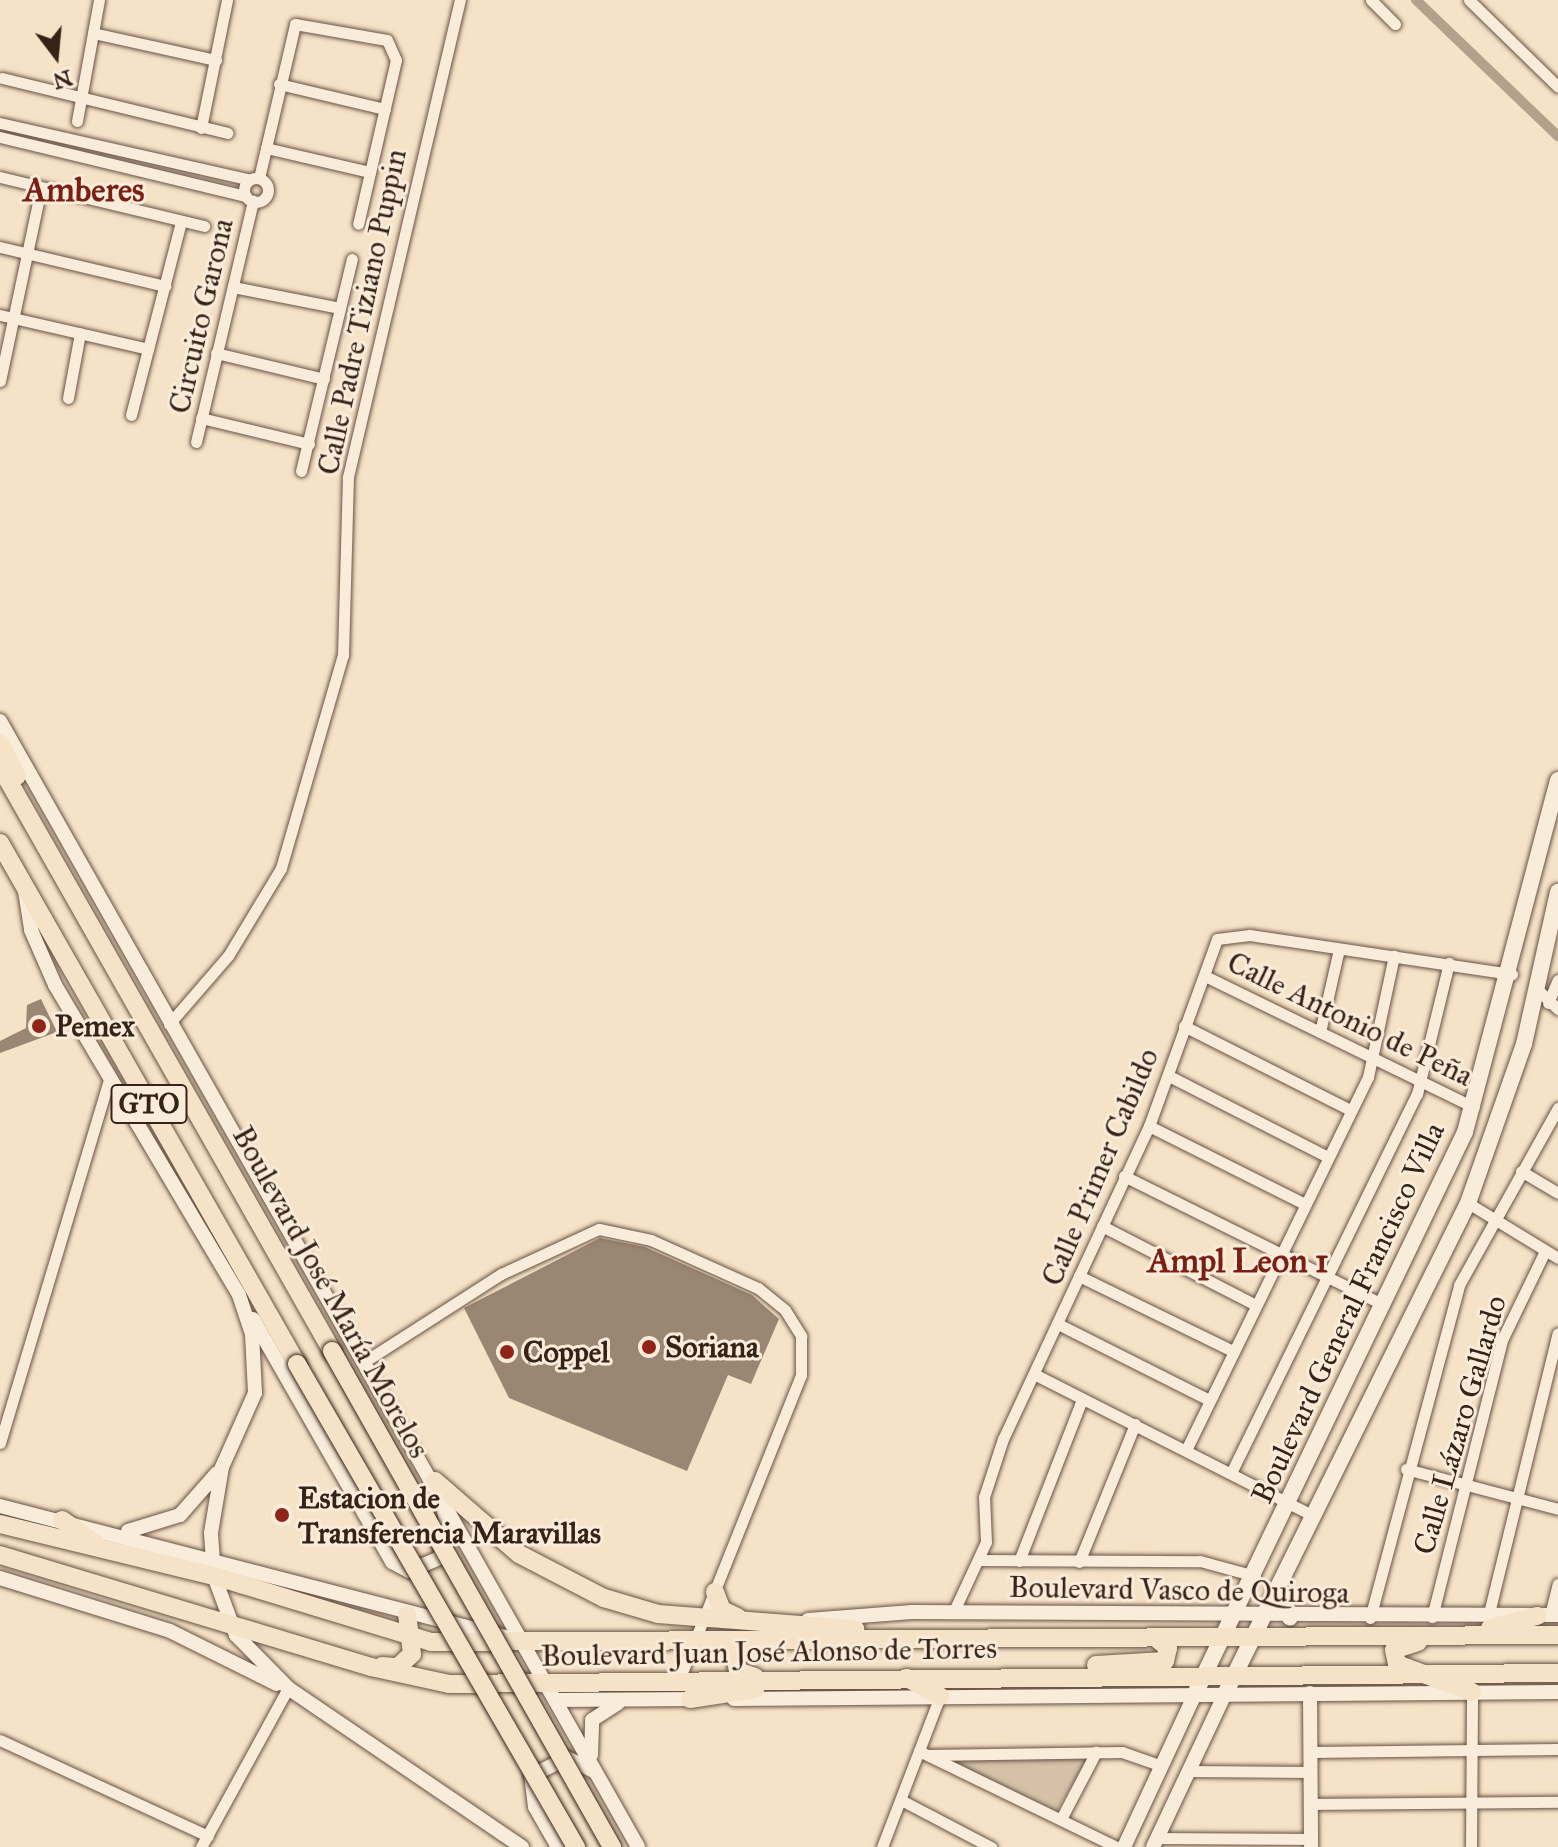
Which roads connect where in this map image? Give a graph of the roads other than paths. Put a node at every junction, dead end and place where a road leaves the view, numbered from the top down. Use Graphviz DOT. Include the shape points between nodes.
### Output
graph roads {
  1 [pos="99,0"];
  2 [pos="227,0"];
  3 [pos="460,0"];
  4 [pos="1371,0"];
  5 [pos="1469,0"];
  6 [pos="1395,24"];
  7 [pos="93,33"];
  8 [pos="216,60"];
  9 [pos="1,78"];
  10 [pos="279,84"];
  11 [pos="1556,84"];
  12 [pos="81,99"];
  13 [pos="385,109"];
  14 [pos="77,121"];
  15 [pos="0,123"];
  16 [pos="201,128"];
  17 [pos="227,133"];
  18 [pos="0,137"];
  19 [pos="70,140"];
  20 [pos="266,148"];
  21 [pos="67,154"];
  22 [pos="370,172"];
  23 [pos="210,173"];
  24 [pos="0,177"];
  25 [pos="254,179"];
  26 [pos="208,187"];
  27 [pos="41,188"];
  28 [pos="250,199"];
  29 [pos="181,221"];
  30 [pos="358,224"];
  31 [pos="204,226"];
  32 [pos="0,247"];
  33 [pos="26,253"];
  34 [pos="352,259"];
  35 [pos="165,286"];
  36 [pos="233,287"];
  37 [pos="340,308"];
  38 [pos="6,316"];
  39 [pos="80,333"];
  40 [pos="148,349"];
  41 [pos="216,353"];
  42 [pos="324,379"];
  43 [pos="0,381"];
  44 [pos="68,398"];
  45 [pos="131,415"];
  46 [pos="201,418"];
  47 [pos="196,442"];
  48 [pos="309,444"];
  49 [pos="301,471"];
  50 [pos="0,721"];
  51 [pos="0,743"];
  52 [pos="0,766"];
  53 [pos="1558,780"];
  54 [pos="0,843"];
  55 [pos="49,852"];
  56 [pos="25,887"];
  57 [pos="1558,892"];
  58 [pos="1339,949"];
  59 [pos="1394,956"];
  60 [pos="1449,963"];
  61 [pos="1512,974"];
  62 [pos="1205,976"];
  63 [pos="1558,980"];
  64 [pos="1537,989"];
  65 [pos="1553,1006"];
  66 [pos="169,1024"];
  67 [pos="1184,1026"];
  68 [pos="1320,1032"];
  69 [pos="1374,1059"];
  70 [pos="1169,1076"];
  71 [pos="1421,1081"];
  72 [pos="108,1082"];
  73 [pos="1474,1107"];
  74 [pos="1558,1108"];
  75 [pos="1350,1110"];
  76 [pos="1149,1126"];
  77 [pos="1552,1131"];
  78 [pos="1328,1157"];
  79 [pos="1521,1171"];
  80 [pos="1124,1176"];
  81 [pos="1558,1193"];
  82 [pos="1303,1203"];
  83 [pos="1468,1203"];
  84 [pos="1493,1220"];
  85 [pos="1102,1226"];
  86 [pos="1545,1251"];
  87 [pos="1278,1252"];
  88 [pos="1558,1258"];
  89 [pos="1079,1276"];
  90 [pos="1328,1277"];
  91 [pos="239,1295"];
  92 [pos="1254,1304"];
  93 [pos="1384,1305"];
  94 [pos="1060,1325"];
  95 [pos="1558,1333"];
  96 [pos="1233,1351"];
  97 [pos="364,1362"];
  98 [pos="1036,1375"];
  99 [pos="1082,1399"];
  100 [pos="1209,1400"];
  101 [pos="1335,1408"];
  102 [pos="1135,1424"];
  103 [pos="0,1443"];
  104 [pos="1187,1448"];
  105 [pos="222,1467"];
  106 [pos="1406,1469"];
  107 [pos="1232,1471"];
  108 [pos="435,1481"];
  109 [pos="1464,1485"];
  110 [pos="1515,1497"];
  111 [pos="1290,1501"];
  112 [pos="0,1506"];
  113 [pos="1558,1509"];
  114 [pos="1312,1515"];
  115 [pos="62,1520"];
  116 [pos="0,1524"];
  117 [pos="117,1532"];
  118 [pos="103,1550"];
  119 [pos="0,1555"];
  120 [pos="211,1557"];
  121 [pos="979,1560"];
  122 [pos="1019,1561"];
  123 [pos="1079,1562"];
  124 [pos="214,1576"];
  125 [pos="1255,1576"];
  126 [pos="0,1578"];
  127 [pos="1558,1584"];
  128 [pos="1276,1587"];
  129 [pos="715,1592"];
  130 [pos="953,1613"];
  131 [pos="407,1615"];
  132 [pos="1548,1615"];
  133 [pos="1432,1617"];
  134 [pos="1488,1617"];
  135 [pos="1235,1618"];
  136 [pos="1261,1618"];
  137 [pos="1290,1618"];
  138 [pos="1370,1618"];
  139 [pos="704,1619"];
  140 [pos="744,1620"];
  141 [pos="799,1621"];
  142 [pos="230,1622"];
  143 [pos="1473,1633"];
  144 [pos="1558,1635"];
  145 [pos="1225,1636"];
  146 [pos="1253,1636"];
  147 [pos="885,1637"];
  148 [pos="854,1638"];
  149 [pos="1156,1638"];
  150 [pos="695,1639"];
  151 [pos="415,1641"];
  152 [pos="523,1641"];
  153 [pos="294,1642"];
  154 [pos="1558,1673"];
  155 [pos="1418,1674"];
  156 [pos="904,1676"];
  157 [pos="1234,1676"];
  158 [pos="1032,1677"];
  159 [pos="766,1679"];
  160 [pos="809,1679"];
  161 [pos="679,1680"];
  162 [pos="545,1682"];
  163 [pos="1199,1685"];
  164 [pos="288,1688"];
  165 [pos="1472,1692"];
  166 [pos="1558,1692"];
  167 [pos="1145,1693"];
  168 [pos="1310,1693"];
  169 [pos="1225,1694"];
  170 [pos="940,1696"];
  171 [pos="632,1699"];
  172 [pos="690,1699"];
  173 [pos="555,1700"];
  174 [pos="1180,1726"];
  175 [pos="0,1740"];
  176 [pos="1470,1749"];
  177 [pos="1558,1749"];
  178 [pos="1096,1752"];
  179 [pos="1311,1752"];
  180 [pos="924,1753"];
  181 [pos="1162,1766"];
  182 [pos="1190,1771"];
  183 [pos="1311,1772"];
  184 [pos="598,1774"];
  185 [pos="901,1800"];
  186 [pos="1470,1802"];
  187 [pos="1558,1802"];
  188 [pos="1312,1804"];
  189 [pos="1061,1819"];
  190 [pos="208,1836"];
  191 [pos="1156,1842"];
  192 [pos="1312,1843"];
  193 [pos="201,1847"];
  194 [pos="522,1847"];
  195 [pos="558,1847"];
  196 [pos="576,1847"];
  197 [pos="612,1847"];
  198 [pos="638,1847"];
  199 [pos="882,1847"];
  200 [pos="991,1847"];
  201 [pos="1117,1847"];
  202 [pos="1124,1847"];
  203 [pos="1471,1847"];
  1 -- 7 [label="street"];
  2 -- 8 [label="street"];
  3 -- 66 [label="street, Calle Padre Tiziano Puppin" via="348,477 347,640 286,854 228,956"];
  4 -- 6 [label="street"];
  5 -- 11 [label="street"];
  7 -- 8 [label="street"];
  7 -- 12 [label="street"];
  8 -- 16 [label="street"];
  9 -- 12 [label="street"];
  10 -- 13 [label="street"];
  10 -- 13 [label="street" via="298,21 395,46"];
  10 -- 20 [label="street"];
  12 -- 14 [label="street"];
  12 -- 16 [label="street"];
  13 -- 22 [label="street"];
  15 -- 19 [label="street"];
  16 -- 17 [label="street"];
  18 -- 21 [label="street"];
  19 -- 21 [label="street"];
  19 -- 23 [label="street"];
  20 -- 22 [label="street"];
  20 -- 25 [label="street"];
  21 -- 26 [label="street"];
  22 -- 30 [label="street"];
  23 -- 25 [label="street"];
  23 -- 26 [label="street"];
  24 -- 27 [label="street"];
  25 -- 28 [label="street"];
  25 -- 28 [label="street" via="267,195"];
  26 -- 28 [label="street"];
  27 -- 29 [label="street"];
  27 -- 33 [label="street"];
  28 -- 36 [label="street, Circuito Garona"];
  29 -- 31 [label="street"];
  29 -- 35 [label="street"];
  32 -- 33 [label="street"];
  33 -- 35 [label="street"];
  33 -- 38 [label="street"];
  34 -- 37 [label="street"];
  35 -- 40 [label="street"];
  36 -- 37 [label="street"];
  36 -- 41 [label="street, Circuito Garona"];
  37 -- 42 [label="street"];
  38 -- 39 [label="street"];
  38 -- 43 [label="street"];
  39 -- 40 [label="street"];
  39 -- 44 [label="street"];
  40 -- 45 [label="street"];
  41 -- 42 [label="street"];
  41 -- 46 [label="street, Circuito Garona"];
  42 -- 48 [label="street"];
  46 -- 47 [label="street, Circuito Garona"];
  46 -- 48 [label="street"];
  48 -- 49 [label="street"];
  50 -- 66 [label="street"];
  51 -- 55 [label="main road"];
  52 -- 55 [label="main road, Boulevard José María Morelos / GTO"];
  53 -- 61 [label="main road, Boulevard General Francisco Villa"];
  54 -- 56 [label="main road, GTO"];
  55 -- 197 [label="main road, Boulevard José María Morelos / GTO, bridge"];
  56 -- 72 [label="street" via="38,950"];
  56 -- 196 [label="main road, GTO, bridge"];
  57 -- 64 [label="main road, Boulevard General Francisco Villa"];
  58 -- 59 [label="street"];
  58 -- 62 [label="street, Calle Primer Cabildo" via="1237,935 1209,949"];
  58 -- 68 [label="street"];
  59 -- 60 [label="street"];
  59 -- 69 [label="street"];
  60 -- 61 [label="street"];
  60 -- 71 [label="street"];
  61 -- 73 [label="main road, Boulevard General Francisco Villa"];
  62 -- 67 [label="street, Calle Primer Cabildo"];
  62 -- 68 [label="street, Calle Antonio de Peña"];
  63 -- 65 [label="street"];
  64 -- 65 [label="street"];
  64 -- 83 [label="main road, Boulevard General Francisco Villa"];
  66 -- 97 [label="street"];
  67 -- 70 [label="street, Calle Primer Cabildo"];
  67 -- 75 [label="street"];
  68 -- 69 [label="street, Calle Antonio de Peña"];
  69 -- 71 [label="street, Calle Antonio de Peña"];
  69 -- 75 [label="street"];
  70 -- 76 [label="street, Calle Primer Cabildo"];
  70 -- 78 [label="street"];
  71 -- 73 [label="street, Calle Antonio de Peña"];
  71 -- 90 [label="street"];
  72 -- 91 [label="street"];
  72 -- 103 [label="street"];
  73 -- 93 [label="main road, Boulevard General Francisco Villa"];
  74 -- 77 [label="street"];
  75 -- 78 [label="street"];
  76 -- 80 [label="street, Calle Primer Cabildo"];
  76 -- 82 [label="street"];
  77 -- 79 [label="street"];
  78 -- 82 [label="street"];
  79 -- 81 [label="street"];
  79 -- 84 [label="street"];
  80 -- 85 [label="street, Calle Primer Cabildo"];
  80 -- 87 [label="street"];
  82 -- 87 [label="street"];
  83 -- 84 [label="street"];
  83 -- 114 [label="main road, Boulevard General Francisco Villa"];
  84 -- 86 [label="street"];
  84 -- 106 [label="street" via="1450,1308"];
  85 -- 89 [label="street, Calle Primer Cabildo"];
  85 -- 92 [label="street"];
  86 -- 88 [label="street"];
  86 -- 109 [label="street, Calle Lázaro Gallardo" via="1502,1340"];
  87 -- 90 [label="street"];
  87 -- 92 [label="street"];
  89 -- 94 [label="street, Calle Primer Cabildo"];
  89 -- 96 [label="street"];
  90 -- 93 [label="street"];
  90 -- 107 [label="street"];
  91 -- 105 [label="street" via="255,1352 255,1393"];
  91 -- 108 [label="street" via="386,1553 409,1571 430,1565 446,1548 448,1523"];
  92 -- 96 [label="street"];
  93 -- 101 [label="main road, Boulevard General Francisco Villa"];
  94 -- 98 [label="street, Calle Primer Cabildo"];
  94 -- 100 [label="street"];
  95 -- 110 [label="street"];
  96 -- 100 [label="street"];
  97 -- 108 [label="street"];
  97 -- 129 [label="street" via="501,1274 599,1229 651,1240 758,1288 795,1322 804,1362"];
  98 -- 99 [label="street"];
  98 -- 121 [label="street, Calle Primer Cabildo" via="986,1487"];
  99 -- 102 [label="street"];
  99 -- 122 [label="street"];
  100 -- 104 [label="street"];
  101 -- 111 [label="main road, Boulevard General Francisco Villa"];
  101 -- 114 [label="main road" via="1303,1489"];
  102 -- 104 [label="street"];
  102 -- 123 [label="street"];
  104 -- 107 [label="street"];
  105 -- 117 [label="street" via="180,1515"];
  105 -- 120 [label="street"];
  106 -- 109 [label="street"];
  106 -- 138 [label="street"];
  107 -- 111 [label="street"];
  108 -- 139 [label="main road" via="495,1535 569,1584 635,1609"];
  108 -- 152 [label="street"];
  109 -- 110 [label="street"];
  109 -- 133 [label="street, Calle Lázaro Gallardo"];
  110 -- 113 [label="street"];
  110 -- 134 [label="street"];
  111 -- 114 [label="street"];
  111 -- 125 [label="main road, Boulevard General Francisco Villa"];
  111 -- 128 [label="main road" via="1300,1526"];
  112 -- 115 [label="street"];
  114 -- 128 [label="main road, Boulevard General Francisco Villa"];
  115 -- 117 [label="street"];
  115 -- 118 [label="main road"];
  116 -- 118 [label="main road, Boulevard Juan José Alonso de Torres"];
  117 -- 120 [label="street"];
  118 -- 124 [label="main road, Boulevard Juan José Alonso de Torres"];
  119 -- 142 [label="main road, Boulevard Juan José Alonso de Torres"];
  120 -- 124 [label="street"];
  120 -- 131 [label="street"];
  121 -- 122 [label="street"];
  121 -- 130 [label="street"];
  122 -- 123 [label="street"];
  123 -- 125 [label="street" via="1200,1561"];
  124 -- 142 [label="street"];
  124 -- 151 [label="main road, Boulevard Juan José Alonso de Torres"];
  125 -- 135 [label="main road, Boulevard General Francisco Villa"];
  126 -- 164 [label="street" via="170,1631"];
  127 -- 132 [label="street"];
  128 -- 136 [label="main road, Boulevard General Francisco Villa"];
  128 -- 137 [label="main road"];
  129 -- 139 [label="street"];
  129 -- 140 [label="main road" via="722,1610"];
  130 -- 135 [label="street, Boulevard Vasco de Quiroga"];
  130 -- 141 [label="street, Boulevard Vasco de Quiroga"];
  131 -- 151 [label="main road"];
  131 -- 152 [label="street" via="478,1625"];
  132 -- 134 [label="street, Boulevard Vasco de Quiroga"];
  132 -- 143 [label="main road"];
  133 -- 134 [label="street, Boulevard Vasco de Quiroga"];
  133 -- 138 [label="street, Boulevard Vasco de Quiroga"];
  135 -- 136 [label="street, Boulevard Vasco de Quiroga"];
  135 -- 145 [label="main road, Boulevard General Francisco Villa"];
  136 -- 137 [label="street, Boulevard Vasco de Quiroga"];
  136 -- 146 [label="main road, Boulevard General Francisco Villa"];
  137 -- 138 [label="street, Boulevard Vasco de Quiroga"];
  139 -- 140 [label="main road"];
  139 -- 150 [label="street"];
  140 -- 141 [label="main road"];
  141 -- 147 [label="main road"];
  142 -- 153 [label="main road, Boulevard Juan José Alonso de Torres"];
  142 -- 164 [label="street" via="246,1650"];
  143 -- 144 [label="main road, Boulevard Juan José Alonso de Torres"];
  143 -- 146 [label="main road, Boulevard Juan José Alonso de Torres"];
  143 -- 155 [label="main road" via="1398,1646 1395,1661"];
  145 -- 146 [label="main road, Boulevard Juan José Alonso de Torres"];
  145 -- 149 [label="main road, Boulevard Juan José Alonso de Torres"];
  145 -- 163 [label="main road, Boulevard General Francisco Villa"];
  146 -- 157 [label="main road, Boulevard General Francisco Villa"];
  147 -- 148 [label="main road, Boulevard Juan José Alonso de Torres"];
  147 -- 149 [label="main road, Boulevard Juan José Alonso de Torres"];
  148 -- 150 [label="main road, Boulevard Juan José Alonso de Torres"];
  148 -- 159 [label="main road" via="735,1655 738,1671"];
  149 -- 158 [label="main road" via="1168,1648 1165,1661 1068,1665"];
  150 -- 152 [label="main road, Boulevard Juan José Alonso de Torres"];
  150 -- 161 [label="street"];
  151 -- 152 [label="main road, Boulevard Juan José Alonso de Torres"];
  151 -- 153 [label="main road" via="409,1660 392,1668"];
  152 -- 162 [label="street"];
  153 -- 162 [label="main road, Boulevard Juan José Alonso de Torres" via="425,1681"];
  154 -- 155 [label="main road, Boulevard Juan José Alonso de Torres"];
  155 -- 157 [label="main road, Boulevard Juan José Alonso de Torres"];
  155 -- 165 [label="main road"];
  156 -- 158 [label="main road, Boulevard Juan José Alonso de Torres"];
  156 -- 160 [label="main road, Boulevard Juan José Alonso de Torres"];
  156 -- 170 [label="main road"];
  157 -- 163 [label="main road, Boulevard Juan José Alonso de Torres"];
  157 -- 169 [label="main road, Boulevard General Francisco Villa"];
  158 -- 163 [label="main road, Boulevard Juan José Alonso de Torres"];
  159 -- 160 [label="main road, Boulevard Juan José Alonso de Torres"];
  159 -- 161 [label="main road, Boulevard Juan José Alonso de Torres"];
  160 -- 172 [label="main road"];
  161 -- 162 [label="main road, Boulevard Juan José Alonso de Torres"];
  162 -- 173 [label="street"];
  163 -- 167 [label="street"];
  163 -- 169 [label="street"];
  163 -- 174 [label="street, Boulevard General Francisco Villa"];
  164 -- 190 [label="street"];
  164 -- 194 [label="street"];
  165 -- 166 [label="street"];
  165 -- 168 [label="street"];
  165 -- 176 [label="street"];
  167 -- 170 [label="street"];
  167 -- 174 [label="street" via="1175,1701"];
  168 -- 169 [label="street"];
  168 -- 179 [label="street"];
  169 -- 182 [label="street, Boulevard General Francisco Villa"];
  170 -- 172 [label="street"];
  170 -- 180 [label="street"];
  171 -- 172 [label="street"];
  171 -- 173 [label="street"];
  171 -- 184 [label="street" via="592,1720 589,1745"];
  173 -- 184 [label="street"];
  174 -- 181 [label="street, Boulevard General Francisco Villa"];
  175 -- 190 [label="street"];
  176 -- 177 [label="street"];
  176 -- 179 [label="street"];
  176 -- 186 [label="street"];
  178 -- 180 [label="street"];
  178 -- 181 [label="street" via="1136,1755"];
  178 -- 189 [label="street"];
  179 -- 183 [label="street"];
  180 -- 185 [label="street"];
  180 -- 189 [label="street"];
  181 -- 202 [label="street, Boulevard General Francisco Villa"];
  182 -- 183 [label="street"];
  182 -- 191 [label="street, Boulevard General Francisco Villa"];
  183 -- 188 [label="street"];
  184 -- 195 [label="street" via="567,1758 531,1776 535,1807"];
  184 -- 198 [label="street"];
  185 -- 199 [label="street"];
  185 -- 200 [label="street"];
  186 -- 187 [label="street"];
  186 -- 188 [label="street"];
  186 -- 203 [label="street"];
  188 -- 192 [label="street"];
  189 -- 201 [label="street"];
  190 -- 193 [label="street"];
  191 -- 192 [label="street"];
}
